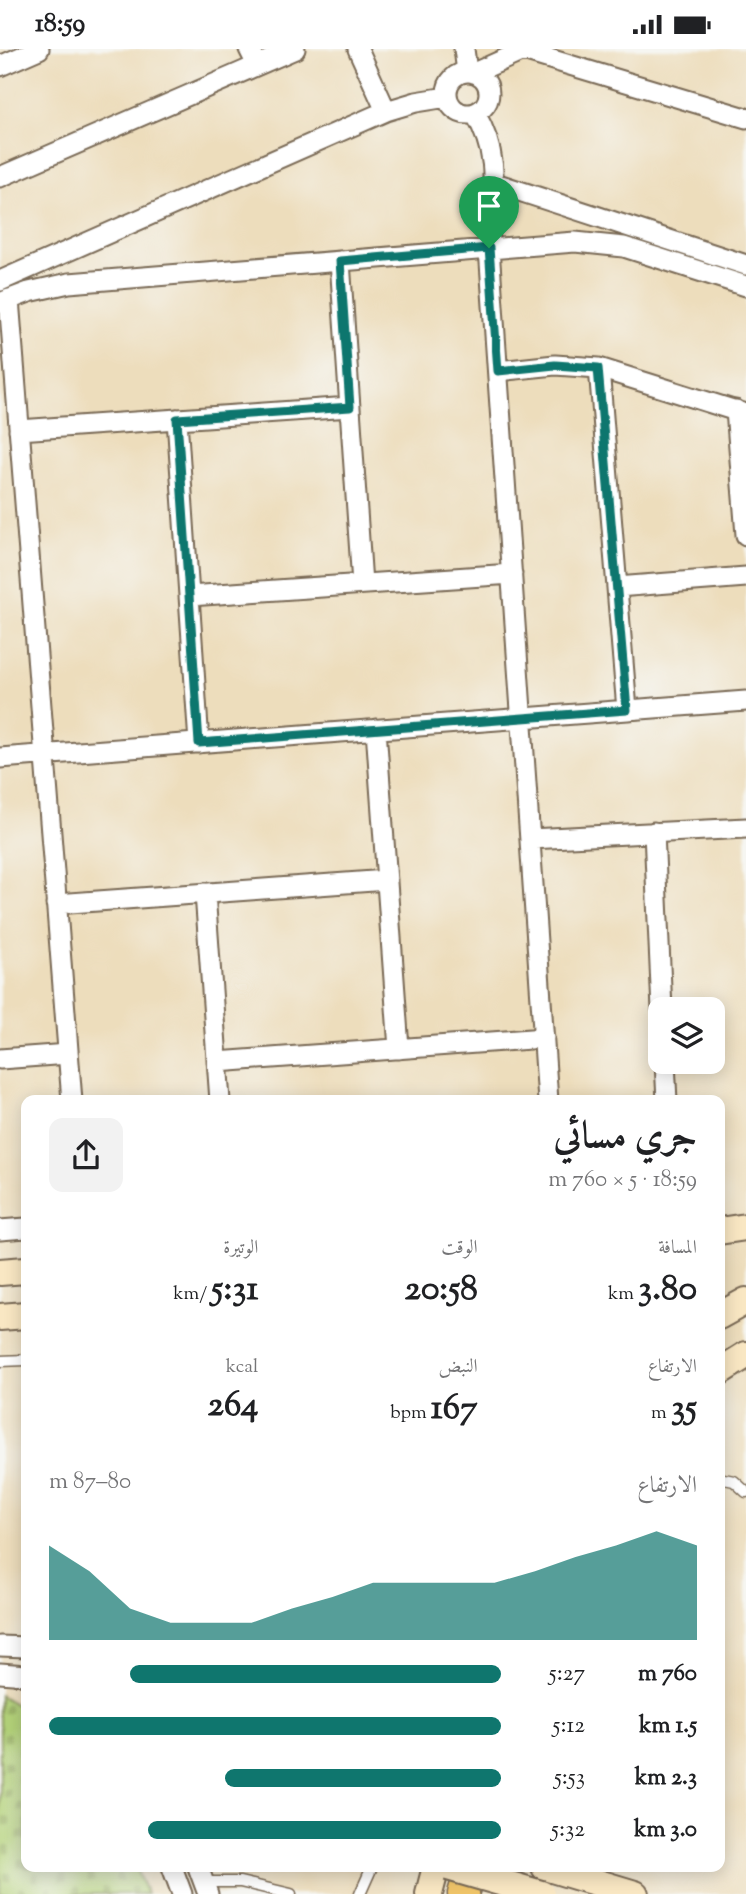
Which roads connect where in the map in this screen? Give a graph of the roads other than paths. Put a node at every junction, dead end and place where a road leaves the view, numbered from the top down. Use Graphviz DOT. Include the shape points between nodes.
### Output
graph roads {
  1 [pos="39,49"];
  2 [pos="295,49"];
  3 [pos="358,49"];
  4 [pos="464,49"];
  5 [pos="525,50"];
  6 [pos="253,57"];
  7 [pos="0,66"];
  8 [pos="471,73"];
  9 [pos="447,97"];
  10 [pos="386,111"];
  11 [pos="475,113"];
  12 [pos="745,116"];
  13 [pos="0,177"];
  14 [pos="495,183"];
  15 [pos="489,248"];
  16 [pos="340,261"];
  17 [pos="746,265"];
  18 [pos="746,286"];
  19 [pos="3,294"];
  20 [pos="598,368"];
  21 [pos="498,371"];
  22 [pos="350,407"];
  23 [pos="741,412"];
  24 [pos="177,419"];
  25 [pos="19,430"];
  26 [pos="746,535"];
  27 [pos="512,574"];
  28 [pos="746,577"];
  29 [pos="362,584"];
  30 [pos="617,587"];
  31 [pos="189,596"];
  32 [pos="746,701"];
  33 [pos="627,710"];
  34 [pos="522,718"];
  35 [pos="376,730"];
  36 [pos="199,743"];
  37 [pos="45,755"];
  38 [pos="0,758"];
  39 [pos="746,828"];
  40 [pos="653,832"];
  41 [pos="530,839"];
  42 [pos="387,880"];
  43 [pos="205,893"];
  44 [pos="56,904"];
  45 [pos="661,997"];
  46 [pos="544,1038"];
  47 [pos="399,1049"];
  48 [pos="68,1053"];
  49 [pos="0,1059"];
  50 [pos="217,1062"];
  51 [pos="666,1074"];
  52 [pos="72,1095"];
  53 [pos="220,1095"];
  54 [pos="548,1095"];
  55 [pos="667,1095"];
  56 [pos="746,1227"];
  57 [pos="21,1228"];
  58 [pos="0,1230"];
  59 [pos="725,1230"];
  60 [pos="21,1270"];
  61 [pos="0,1272"];
  62 [pos="746,1301"];
  63 [pos="725,1313"];
  64 [pos="21,1315"];
  65 [pos="0,1317"];
  66 [pos="746,1355"];
  67 [pos="21,1360"];
  68 [pos="0,1361"];
  69 [pos="725,1368"];
  70 [pos="725,1479"];
  71 [pos="746,1492"];
  72 [pos="0,1646"];
  73 [pos="21,1647"];
  74 [pos="0,1673"];
  75 [pos="21,1675"];
  76 [pos="175,1872"];
  77 [pos="370,1872"];
  78 [pos="435,1872"];
  79 [pos="465,1872"];
  80 [pos="470,1872"];
  81 [pos="483,1872"];
  82 [pos="514,1872"];
  83 [pos="562,1872"];
  84 [pos="203,1881"];
  85 [pos="629,1892"];
  86 [pos="182,1894"];
  87 [pos="291,1894"];
  88 [pos="360,1894"];
  89 [pos="429,1894"];
  90 [pos="463,1894"];
  91 [pos="480,1894"];
  92 [pos="499,1894"];
  93 [pos="541,1894"];
  1 -- 7 [label="street"];
  2 -- 6 [label="street"];
  3 -- 10 [label="street"];
  4 -- 8 [label="street"];
  5 -- 8 [label="street"];
  5 -- 12 [label="street"];
  6 -- 13 [label="street"];
  8 -- 9 [label="street" via="452,80"];
  8 -- 11 [label="street" via="485,81 489,93 486,105"];
  9 -- 10 [label="street"];
  9 -- 11 [label="street" via="457,112"];
  10 -- 19 [label="street"];
  11 -- 14 [label="street" via="488,139"];
  14 -- 15 [label="street"];
  14 -- 17 [label="street"];
  15 -- 16 [label="street"];
  15 -- 18 [label="street" via="607,244"];
  15 -- 21 [label="street"];
  16 -- 19 [label="street" via="69,283"];
  16 -- 22 [label="street"];
  19 -- 25 [label="street"];
  20 -- 21 [label="street" via="555,365"];
  20 -- 23 [label="street"];
  20 -- 30 [label="street"];
  21 -- 27 [label="street"];
  22 -- 24 [label="street"];
  22 -- 29 [label="street"];
  23 -- 26 [label="street"];
  24 -- 25 [label="street"];
  24 -- 31 [label="street"];
  25 -- 37 [label="street"];
  27 -- 29 [label="street"];
  27 -- 34 [label="street"];
  28 -- 30 [label="street"];
  29 -- 31 [label="street"];
  30 -- 33 [label="street"];
  31 -- 36 [label="street"];
  32 -- 33 [label="street"];
  33 -- 34 [label="street"];
  34 -- 35 [label="street"];
  34 -- 41 [label="street"];
  35 -- 36 [label="street"];
  35 -- 42 [label="street"];
  36 -- 37 [label="street"];
  37 -- 38 [label="street"];
  37 -- 44 [label="street"];
  39 -- 40 [label="street"];
  40 -- 41 [label="street"];
  40 -- 45 [label="street"];
  41 -- 46 [label="street"];
  42 -- 43 [label="street"];
  42 -- 47 [label="street"];
  43 -- 44 [label="street"];
  43 -- 50 [label="street"];
  44 -- 48 [label="street"];
  46 -- 47 [label="street"];
  46 -- 54 [label="street"];
  47 -- 50 [label="street"];
  48 -- 49 [label="street"];
  48 -- 52 [label="street"];
  50 -- 53 [label="street"];
  51 -- 55 [label="street"];
  56 -- 59 [label="main road"];
  57 -- 58 [label="street"];
  60 -- 61 [label="main road"];
  62 -- 63 [label="main road"];
  64 -- 65 [label="main road"];
  66 -- 69 [label="main road"];
  67 -- 68 [label="lane"];
  70 -- 71 [label="lane"];
  72 -- 73 [label="street"];
  74 -- 75 [label="street"];
  76 -- 86 [label="street"];
  77 -- 88 [label="lane"];
  78 -- 89 [label="main road"];
  79 -- 93 [label="main road, bridge"];
  80 -- 90 [label="main road"];
  81 -- 91 [label="main road"];
  82 -- 92 [label="lane"];
  83 -- 85 [label="main road"];
  84 -- 87 [label="lane" via="240,1882"];
}
